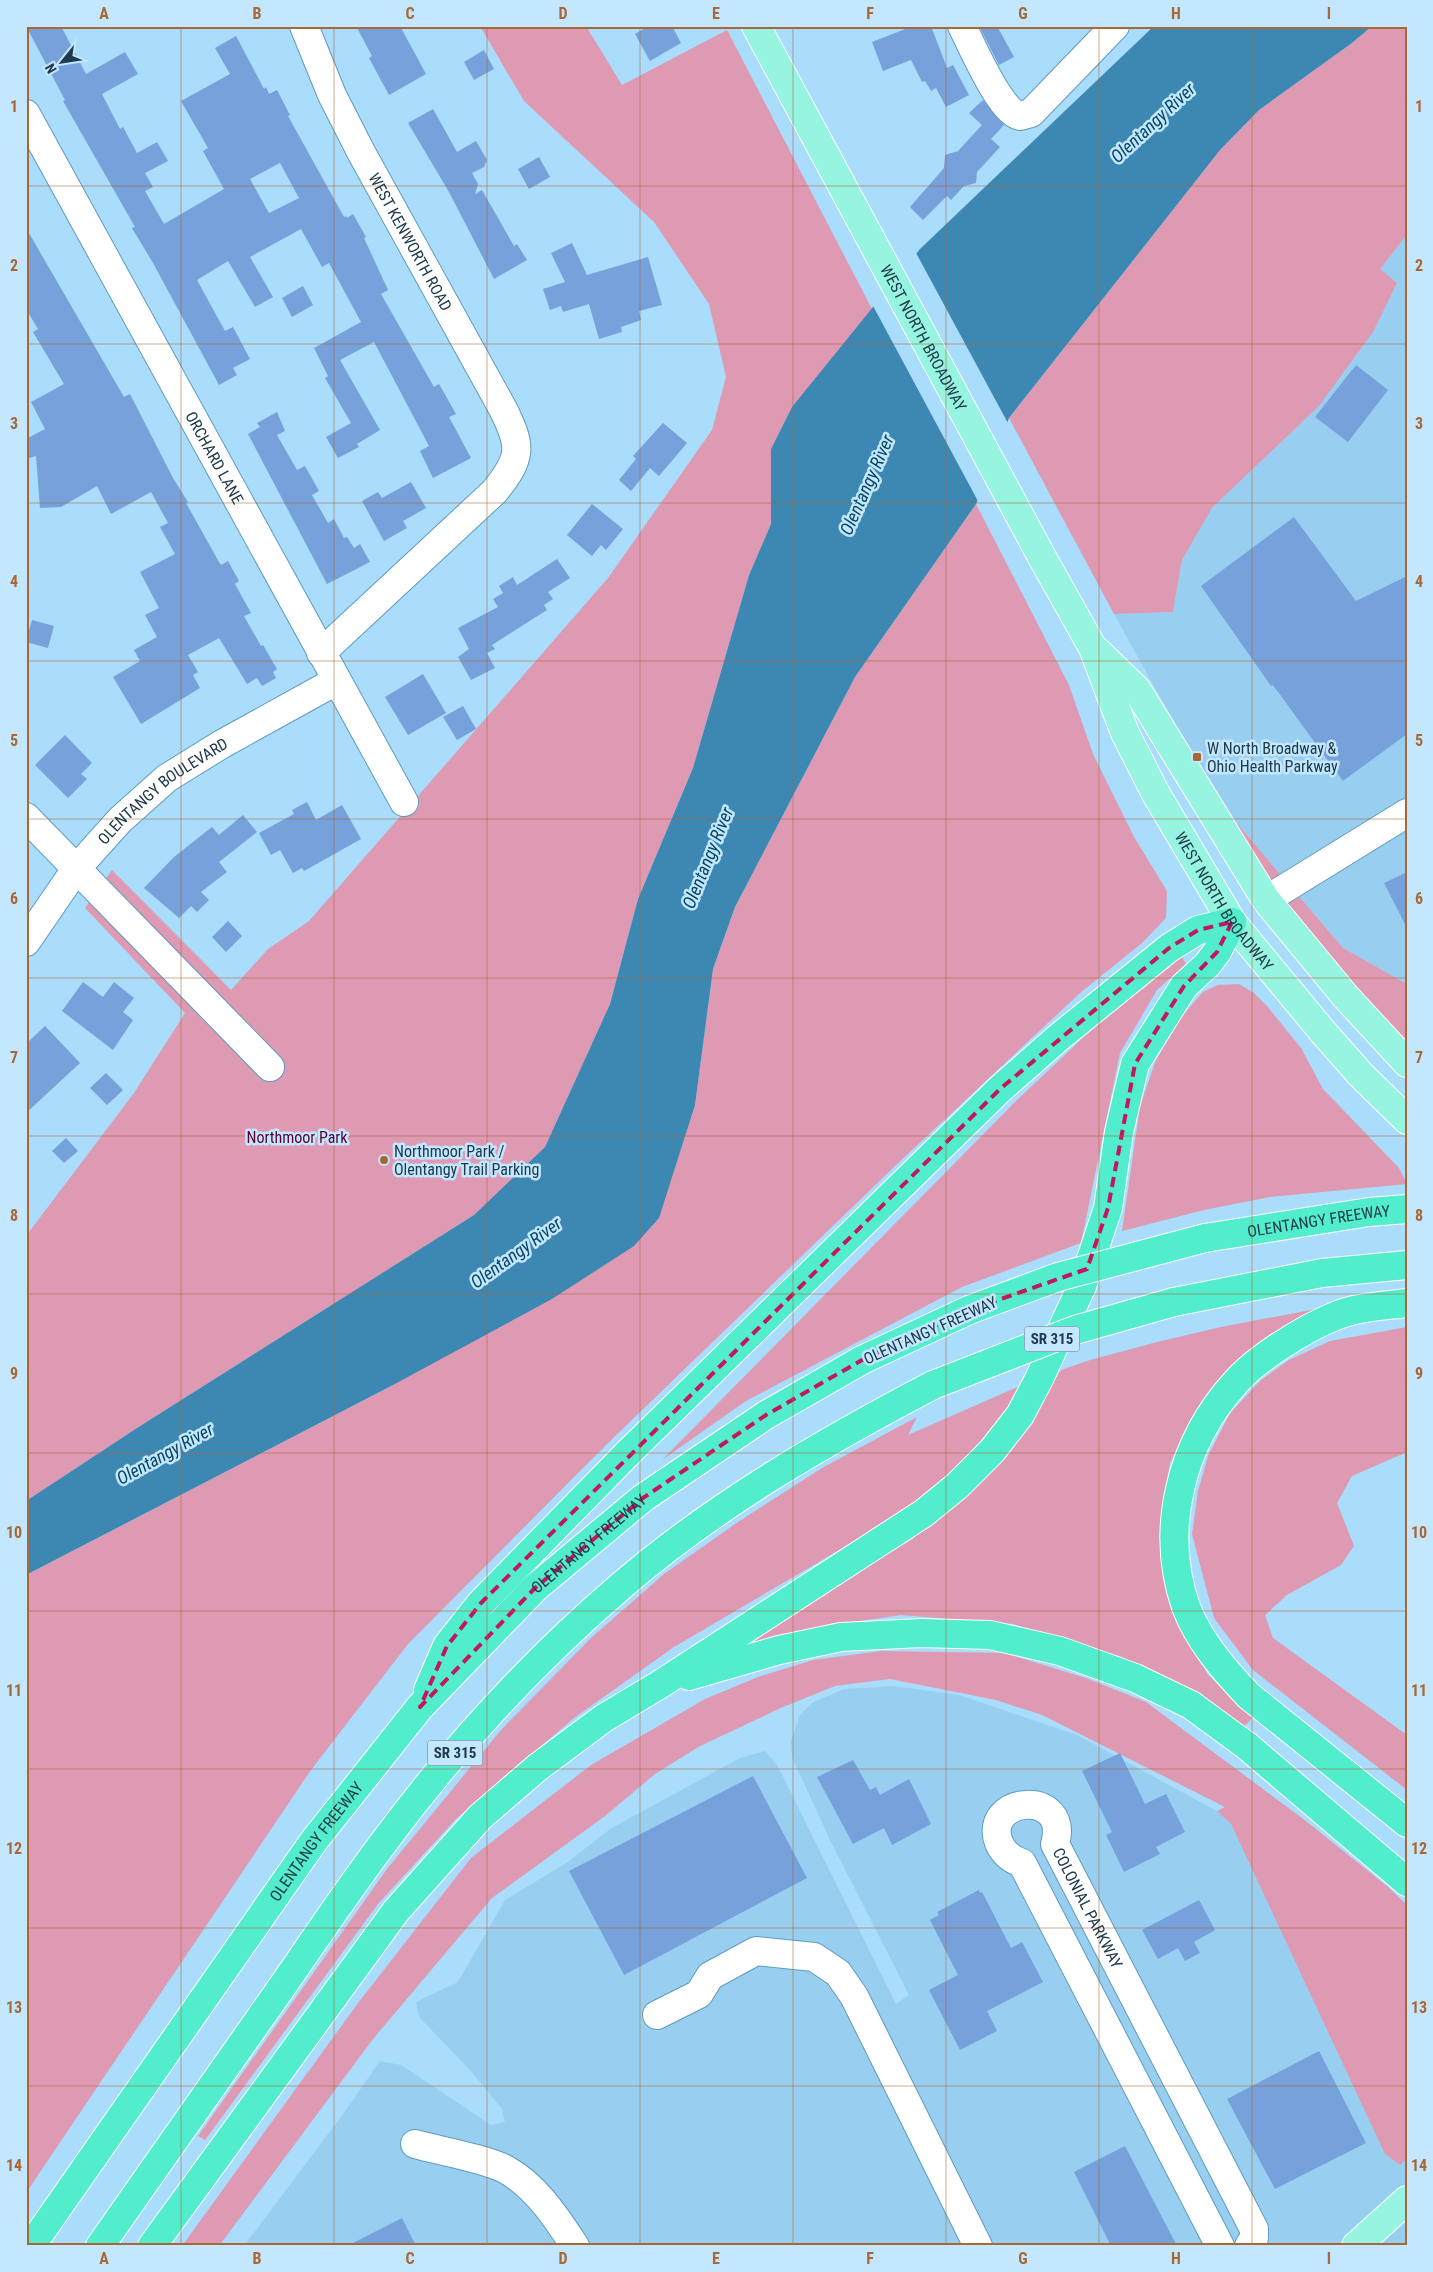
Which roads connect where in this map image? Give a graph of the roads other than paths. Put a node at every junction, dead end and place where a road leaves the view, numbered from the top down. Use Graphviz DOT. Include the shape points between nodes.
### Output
graph roads {
  1 [pos="304,26"];
  2 [pos="756,26"];
  3 [pos="962,26"];
  4 [pos="1115,26"];
  5 [pos="26,114"];
  6 [pos="1093,648"];
  7 [pos="321,653"];
  8 [pos="336,681"];
  9 [pos="404,802"];
  10 [pos="1407,813"];
  11 [pos="26,817"];
  12 [pos="76,869"];
  13 [pos="1266,900"];
  14 [pos="1232,922"];
  15 [pos="26,942"];
  16 [pos="1407,1063"];
  17 [pos="270,1066"];
  18 [pos="1407,1120"];
  19 [pos="1407,1209"];
  20 [pos="1407,1265"];
  21 [pos="1407,1302"];
  22 [pos="659,1686"];
  23 [pos="420,1707"];
  24 [pos="1407,1823"];
  25 [pos="1407,1882"];
  26 [pos="657,2016"];
  27 [pos="415,2144"];
  28 [pos="1407,2200"];
  29 [pos="31,2246"];
  30 [pos="100,2246"];
  31 [pos="152,2246"];
  32 [pos="574,2246"];
  33 [pos="978,2246"];
  34 [pos="1220,2246"];
  35 [pos="1249,2246"];
  36 [pos="1356,2246"];
  1 -- 7 [label="street, WEST KENWORTH ROAD" via="332,95 361,152 514,431 517,444 509,473 495,491"];
  2 -- 6 [label="main road, WEST NORTH BROADWAY"];
  3 -- 4 [label="street" via="1001,101 1011,113 1020,116 1031,113"];
  5 -- 7 [label="street, ORCHARD LANE"];
  6 -- 13 [label="main road, WEST NORTH BROADWAY" via="1137,690"];
  6 -- 14 [label="main road, WEST NORTH BROADWAY" via="1125,733 1156,794"];
  7 -- 8 [label="street, ORCHARD LANE"];
  8 -- 9 [label="street, ORCHARD LANE"];
  8 -- 12 [label="street, OLENTANGY BOULEVARD" via="168,778 120,820"];
  10 -- 13 [label="street"];
  11 -- 12 [label="street"];
  12 -- 15 [label="street, OLENTANGY BOULEVARD"];
  12 -- 17 [label="street"];
  13 -- 14 [label="main road"];
  13 -- 16 [label="main road, WEST NORTH BROADWAY" via="1346,998"];
  14 -- 18 [label="main road, WEST NORTH BROADWAY" via="1323,1032"];
  14 -- 22 [label="highway" via="1217,952 1184,986 1135,1064 1119,1132 1108,1208 1082,1286 1020,1415 992,1451 924,1513"];
  14 -- 23 [label="highway" via="1198,930 1168,948 1000,1089 481,1603 447,1646"];
  19 -- 23 [label="highway, OLENTANGY FREEWAY, bridge" via="1205,1238 1058,1277 969,1310 862,1360 766,1415 643,1498 535,1588"];
  20 -- 30 [label="highway, SR 315, bridge" via="1322,1273 1174,1302 1075,1330 934,1385 840,1434 677,1542 622,1584 573,1628 462,1744 382,1844"];
  21 -- 24 [label="highway" via="1335,1316 1274,1351 1236,1382 1202,1429 1185,1470 1175,1508 1174,1529 1179,1580 1187,1608 1212,1655 1249,1696"];
  22 -- 25 [label="highway" via="779,1650 841,1636 990,1635 1060,1651 1135,1678 1191,1705 1247,1746"];
  22 -- 31 [label="highway" via="604,1718 538,1766 480,1817 396,1911"];
  23 -- 29 [label="highway, OLENTANGY FREEWAY" via="313,1842"];
  26 -- 33 [label="street" via="699,1994 710,1976 756,1951 814,1957 835,1971 854,1996"];
  27 -- 32 [label="street" via="505,2169 521,2180 555,2215"];
  28 -- 36 [label="main road"];
  34 -- 35 [label="street, COLONIAL PARKWAY" via="1022,1863 1012,1859 1000,1845 997,1834 1000,1822 1017,1806 1034,1805 1053,1819 1057,1830 1055,1844 1254,2228 1254,2238"];
}
